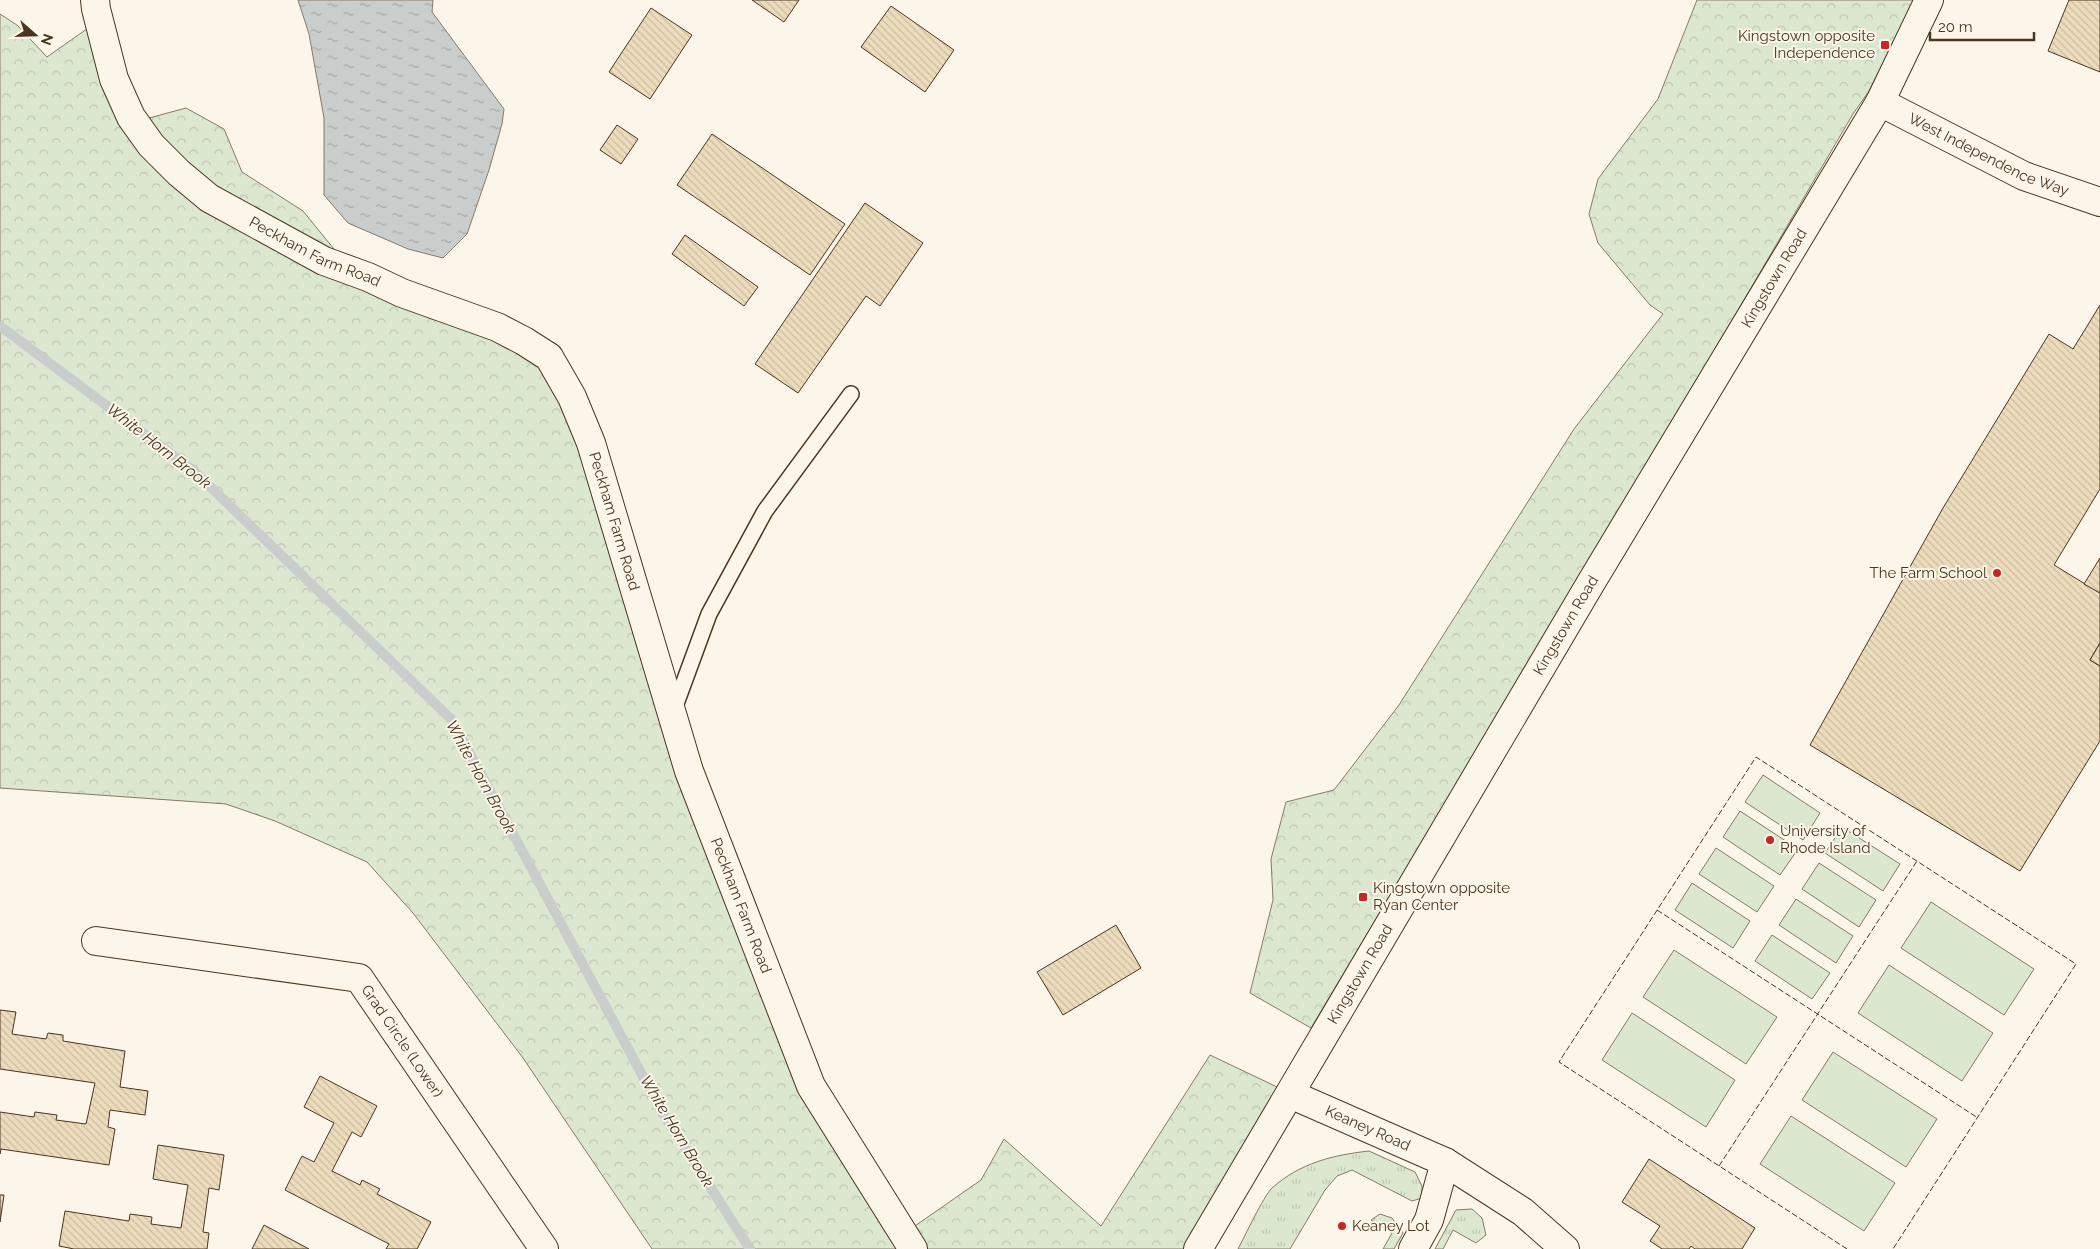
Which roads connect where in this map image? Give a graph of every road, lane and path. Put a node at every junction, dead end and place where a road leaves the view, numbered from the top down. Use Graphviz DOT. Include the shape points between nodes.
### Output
graph roads {
  1 [pos="95,0"];
  2 [pos="1928,0"];
  3 [pos="1880,102"];
  4 [pos="2100,202"];
  5 [pos="851,394"];
  6 [pos="672,714"];
  7 [pos="96,941"];
  8 [pos="1290,1094"];
  9 [pos="1446,1162"];
  10 [pos="544,1249"];
  11 [pos="913,1249"];
  12 [pos="1198,1249"];
  13 [pos="1413,1249"];
  14 [pos="1565,1249"];
  1 -- 6 [label="street, Peckham Farm Road" via="114,79 131,117 152,145 209,198 324,261 497,327 549,357 572,397 591,443"];
  2 -- 3 [label="street, Kingstown Road"];
  3 -- 4 [label="street, West Independence Way" via="2024,176"];
  3 -- 8 [label="street, Kingstown Road" via="1589,586"];
  5 -- 6 [label="lane" via="765,511 709,614"];
  6 -- 11 [label="street, Peckham Farm Road" via="689,770 811,1086"];
  7 -- 10 [label="street, Grad Circle (Lower)" via="359,978"];
  8 -- 9 [label="street, Keaney Road"];
  8 -- 12 [label="street, Kingstown Road"];
  9 -- 13 [label="street" via="1429,1220"];
  9 -- 14 [label="street, Keaney Road" via="1523,1212"];
}
